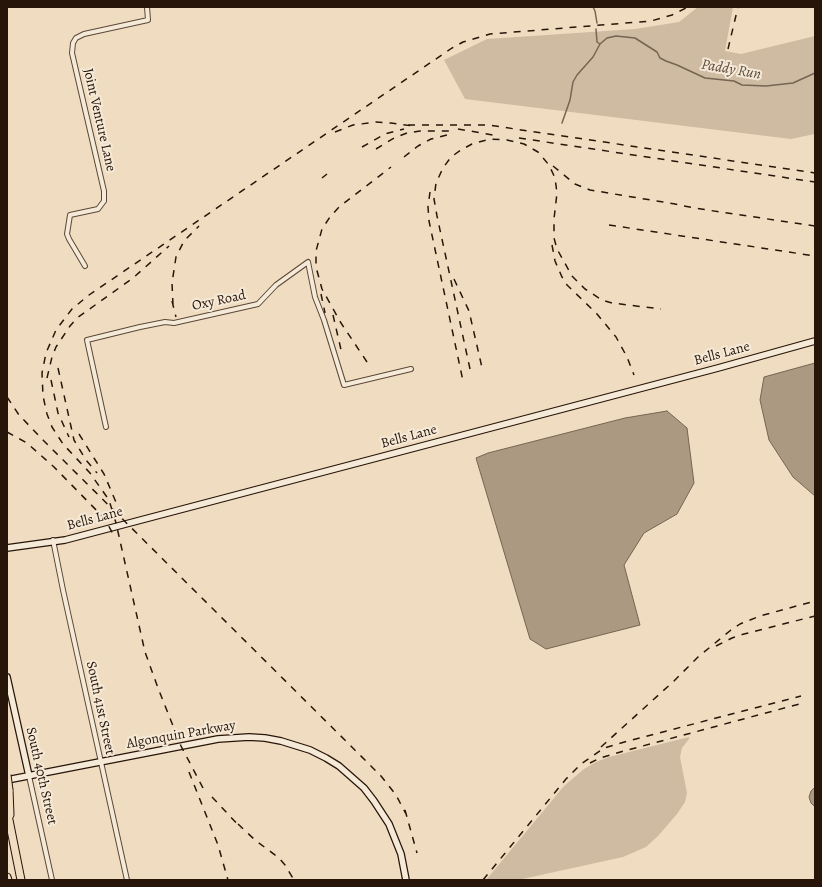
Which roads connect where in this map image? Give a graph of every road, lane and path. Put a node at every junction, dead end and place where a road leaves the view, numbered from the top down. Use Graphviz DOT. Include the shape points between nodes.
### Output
graph roads {
  1 [pos="147,7"];
  2 [pos="86,266"];
  3 [pos="815,341"];
  4 [pos="411,369"];
  5 [pos="106,427"];
  6 [pos="53,540"];
  7 [pos="7,548"];
  8 [pos="7,677"];
  9 [pos="101,761"];
  10 [pos="7,775"];
  11 [pos="29,776"];
  12 [pos="7,780"];
  13 [pos="7,810"];
  14 [pos="10,826"];
  15 [pos="21,880"];
  16 [pos="52,880"];
  17 [pos="127,880"];
  18 [pos="406,880"];
  1 -- 2 [label="street, Joint Venture Lane" via="148,20 84,34 73,43 72,53 104,191 104,202 98,209 70,215 68,239"];
  3 -- 6 [label="street, Bells Lane" via="65,540"];
  4 -- 5 [label="street, Oxy Road" via="344,385 315,297 308,262 276,285 258,304 87,340"];
  6 -- 7 [label="street, Bells Lane"];
  6 -- 9 [label="street, South 41st Street"];
  8 -- 11 [label="street, South 40th Street"];
  9 -- 11 [label="street, Algonquin Parkway"];
  9 -- 17 [label="street, South 41st Street"];
  9 -- 18 [label="street, Algonquin Parkway" via="235,737 265,738 310,750 339,766 364,788 374,801 389,824 398,846"];
  10 -- 14 [label="highway, bridge"];
  11 -- 12 [label="street, Algonquin Parkway"];
  11 -- 16 [label="street, South 40th Street"];
  13 -- 14 [label="highway"];
  14 -- 15 [label="highway"];
}
